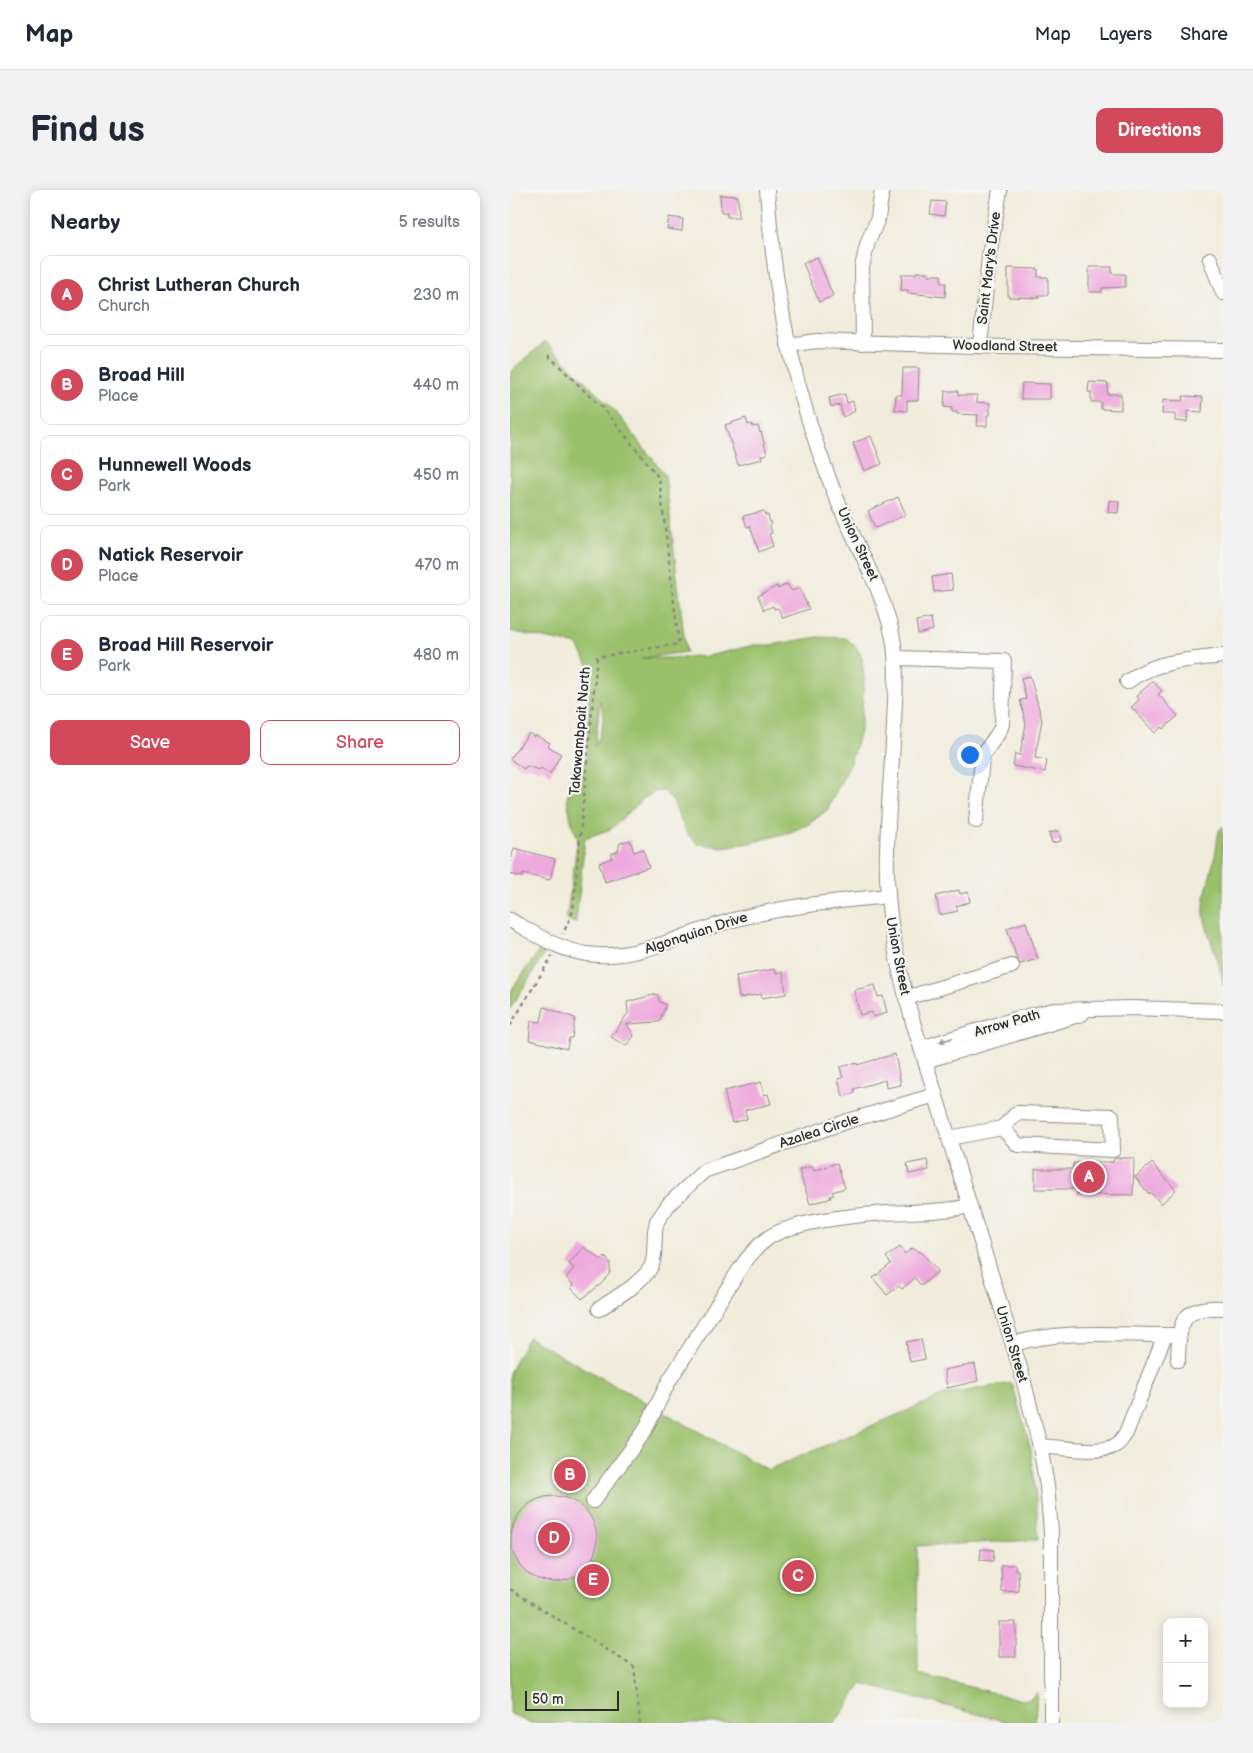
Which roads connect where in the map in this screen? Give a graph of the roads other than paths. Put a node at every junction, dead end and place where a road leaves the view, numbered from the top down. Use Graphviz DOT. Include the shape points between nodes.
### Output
graph roads {
  1 [pos="767,190"];
  2 [pos="882,190"];
  3 [pos="1000,190"];
  4 [pos="1210,259"];
  5 [pos="1223,293"];
  6 [pos="863,343"];
  7 [pos="788,345"];
  8 [pos="980,346"];
  9 [pos="1223,350"];
  10 [pos="1223,656"];
  11 [pos="896,658"];
  12 [pos="1126,682"];
  13 [pos="976,821"];
  14 [pos="888,896"];
  15 [pos="510,920"];
  16 [pos="1012,966"];
  17 [pos="906,998"];
  18 [pos="1223,1011"];
  19 [pos="923,1055"];
  20 [pos="935,1095"];
  21 [pos="1002,1128"];
  22 [pos="949,1138"];
  23 [pos="970,1206"];
  24 [pos="1223,1308"];
  25 [pos="599,1309"];
  26 [pos="1172,1335"];
  27 [pos="1012,1344"];
  28 [pos="1178,1360"];
  29 [pos="1040,1446"];
  30 [pos="593,1502"];
  31 [pos="1051,1723"];
  1 -- 7 [label="street, Union Street" via="773,262"];
  2 -- 6 [label="street" via="878,218 862,267"];
  3 -- 8 [label="street, Saint Mary's Drive"];
  4 -- 5 [label="street"];
  6 -- 7 [label="street, Woodland Street" via="805,342"];
  6 -- 8 [label="street, Woodland Street"];
  7 -- 11 [label="street, Union Street" via="831,485 883,602"];
  8 -- 9 [label="street, Woodland Street"];
  10 -- 12 [label="street" via="1161,664"];
  11 -- 13 [label="street" via="1004,661 1000,731 982,759"];
  11 -- 14 [label="street, Union Street"];
  14 -- 15 [label="street, Algonquian Drive" via="757,914 638,951 598,956 558,946"];
  14 -- 17 [label="street, Union Street"];
  16 -- 17 [label="street"];
  17 -- 19 [label="street, Union Street"];
  18 -- 19 [label="street, Arrow Path" via="1095,1010"];
  19 -- 20 [label="street, Union Street"];
  20 -- 22 [label="street, Union Street"];
  20 -- 25 [label="street, Azalea Circle" via="704,1171 669,1204 657,1221 654,1255 647,1273"];
  21 -- 21 [label="street" via="1017,1113 1112,1116 1113,1150 1018,1145"];
  21 -- 22 [label="street"];
  22 -- 23 [label="street, Union Street"];
  23 -- 27 [label="street, Union Street"];
  23 -- 30 [label="street" via="814,1222 768,1238 747,1258 670,1381 644,1432"];
  24 -- 26 [label="street" via="1204,1308 1193,1312"];
  26 -- 27 [label="street" via="1060,1335"];
  26 -- 28 [label="street"];
  26 -- 29 [label="street" via="1126,1433 1115,1446 1099,1450"];
  27 -- 29 [label="street, Union Street"];
  29 -- 31 [label="street, Union Street" via="1051,1531"];
}
